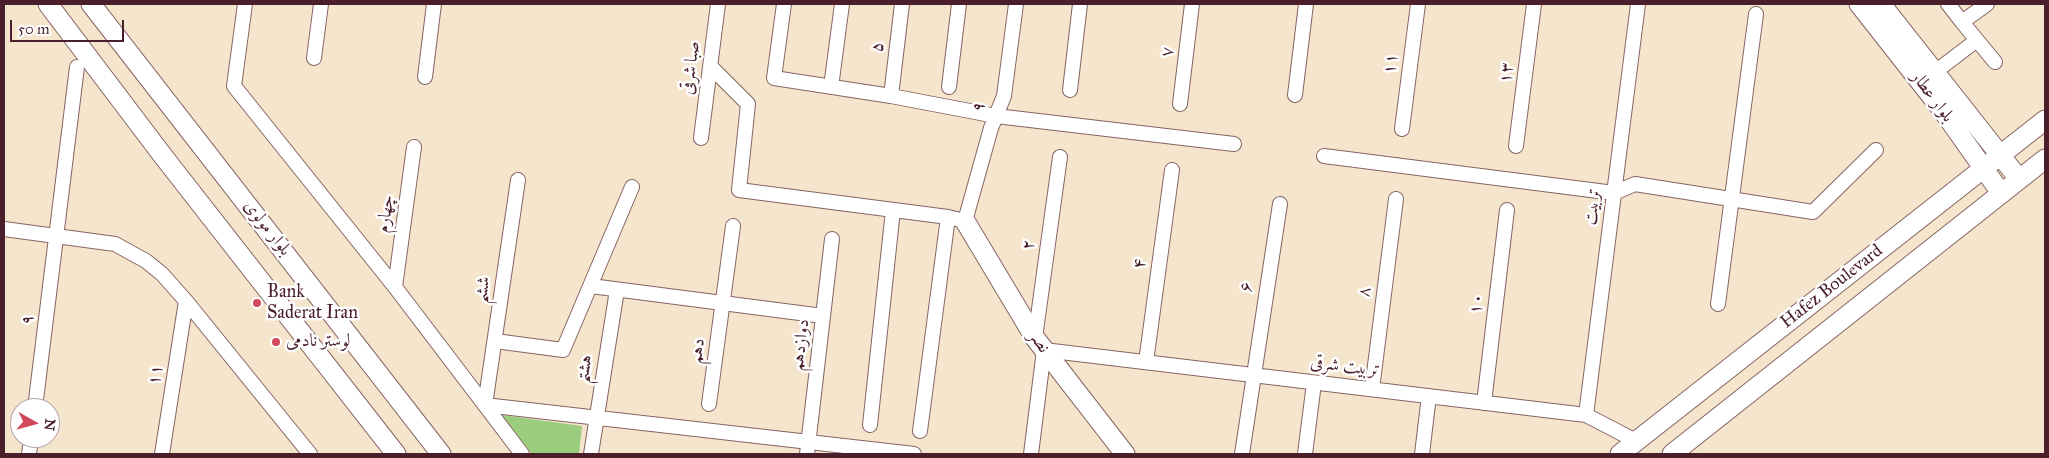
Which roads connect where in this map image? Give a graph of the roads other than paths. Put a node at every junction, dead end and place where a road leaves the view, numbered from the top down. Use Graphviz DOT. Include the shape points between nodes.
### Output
graph roads {
  1 [pos="48,4"];
  2 [pos="91,4"];
  3 [pos="245,4"];
  4 [pos="321,4"];
  5 [pos="434,4"];
  6 [pos="718,4"];
  7 [pos="784,4"];
  8 [pos="842,4"];
  9 [pos="902,4"];
  10 [pos="959,4"];
  11 [pos="1016,4"];
  12 [pos="1080,4"];
  13 [pos="1192,4"];
  14 [pos="1306,4"];
  15 [pos="1418,4"];
  16 [pos="1534,4"];
  17 [pos="1638,4"];
  18 [pos="1859,4"];
  19 [pos="1881,4"];
  20 [pos="1948,4"];
  21 [pos="1987,4"];
  22 [pos="1756,14"];
  23 [pos="1962,22"];
  24 [pos="1977,40"];
  25 [pos="314,58"];
  26 [pos="1995,62"];
  27 [pos="77,66"];
  28 [pos="710,66"];
  29 [pos="1935,72"];
  30 [pos="425,77"];
  31 [pos="831,87"];
  32 [pos="949,87"];
  33 [pos="1070,90"];
  34 [pos="1295,95"];
  35 [pos="890,96"];
  36 [pos="1180,104"];
  37 [pos="996,116"];
  38 [pos="2045,120"];
  39 [pos="1979,127"];
  40 [pos="1402,129"];
  41 [pos="1961,137"];
  42 [pos="701,138"];
  43 [pos="1234,144"];
  44 [pos="1516,146"];
  45 [pos="414,147"];
  46 [pos="1876,150"];
  47 [pos="2001,154"];
  48 [pos="1324,156"];
  49 [pos="1060,157"];
  50 [pos="2045,159"];
  51 [pos="1984,168"];
  52 [pos="1172,170"];
  53 [pos="2019,179"];
  54 [pos="518,180"];
  55 [pos="632,187"];
  56 [pos="1614,193"];
  57 [pos="2001,193"];
  58 [pos="1732,198"];
  59 [pos="1396,199"];
  60 [pos="1280,204"];
  61 [pos="894,210"];
  62 [pos="1507,210"];
  63 [pos="957,219"];
  64 [pos="733,226"];
  65 [pos="4,229"];
  66 [pos="58,236"];
  67 [pos="832,239"];
  68 [pos="591,286"];
  69 [pos="395,287"];
  70 [pos="617,290"];
  71 [pos="186,300"];
  72 [pos="723,304"];
  73 [pos="1718,304"];
  74 [pos="823,316"];
  75 [pos="495,341"];
  76 [pos="1039,344"];
  77 [pos="1146,362"];
  78 [pos="1252,375"];
  79 [pos="1314,382"];
  80 [pos="1372,390"];
  81 [pos="1429,396"];
  82 [pos="36,398"];
  83 [pos="1484,403"];
  84 [pos="709,404"];
  85 [pos="485,405"];
  86 [pos="1586,415"];
  87 [pos="596,420"];
  88 [pos="870,425"];
  89 [pos="920,431"];
  90 [pos="299,440"];
  91 [pos="1636,441"];
  92 [pos="807,448"];
  93 [pos="162,454"];
  94 [pos="297,454"];
  95 [pos="310,454"];
  96 [pos="396,454"];
  97 [pos="441,454"];
  98 [pos="522,454"];
  99 [pos="591,454"];
  100 [pos="914,454"];
  101 [pos="1031,454"];
  102 [pos="1125,454"];
  103 [pos="1242,454"];
  104 [pos="1305,454"];
  105 [pos="1422,454"];
  106 [pos="1620,454"];
  107 [pos="1672,454"];
  1 -- 96 [label="street, بلوار مولوی"];
  2 -- 97 [label="street, بلوار مولوی"];
  3 -- 69 [label="street" via="234,86"];
  4 -- 25 [label="street"];
  5 -- 30 [label="street"];
  6 -- 28 [label="street, صبا شرقی"];
  7 -- 31 [label="street" via="774,78"];
  8 -- 31 [label="street"];
  9 -- 35 [label="street, ۵"];
  10 -- 32 [label="street"];
  11 -- 37 [label="street, ۹" via="1004,96"];
  12 -- 33 [label="street"];
  13 -- 36 [label="street, ۷"];
  14 -- 34 [label="street"];
  15 -- 40 [label="street, ۱۱"];
  16 -- 44 [label="street, ۱۳"];
  17 -- 56 [label="street, تربیت"];
  18 -- 41 [label="street, بلوار عطار"];
  19 -- 29 [label="street, بلوار عطار"];
  20 -- 23 [label="street"];
  21 -- 23 [label="street"];
  22 -- 58 [label="street"];
  23 -- 24 [label="street"];
  24 -- 26 [label="street"];
  24 -- 29 [label="street"];
  27 -- 66 [label="street, ۹"];
  28 -- 42 [label="street, صبا شرقی"];
  28 -- 61 [label="street" via="748,104 739,190"];
  29 -- 39 [label="street, بلوار عطار"];
  31 -- 35 [label="street"];
  35 -- 37 [label="street"];
  37 -- 43 [label="street"];
  37 -- 63 [label="street, ۹"];
  38 -- 47 [label="street, Hafez Boulevard"];
  39 -- 41 [label="street" via="1979,135 1974,140 1967,141"];
  39 -- 47 [label="street, بلوار عطار"];
  41 -- 51 [label="street, بلوار عطار"];
  45 -- 69 [label="street, چهارم"];
  46 -- 58 [label="street" via="1812,212"];
  47 -- 51 [label="street, Hafez Boulevard"];
  47 -- 53 [label="street, بلوار عطار"];
  48 -- 56 [label="street"];
  49 -- 76 [label="street, ۲"];
  50 -- 53 [label="street, Hafez Boulevard"];
  51 -- 57 [label="street, بلوار عطار"];
  51 -- 91 [label="street, Hafez Boulevard"];
  52 -- 77 [label="street, ۴"];
  53 -- 57 [label="street, Hafez Boulevard"];
  54 -- 75 [label="street, ششم"];
  55 -- 68 [label="street"];
  56 -- 58 [label="street" via="1635,184"];
  56 -- 86 [label="street, تربیت"];
  57 -- 107 [label="street, Hafez Boulevard"];
  58 -- 73 [label="street"];
  59 -- 80 [label="street, ۸"];
  60 -- 78 [label="street, ۶"];
  61 -- 63 [label="street"];
  61 -- 88 [label="street"];
  62 -- 83 [label="street, ۱۰"];
  63 -- 76 [label="street, نصر"];
  63 -- 89 [label="street, ۹"];
  64 -- 72 [label="street, دهم"];
  65 -- 66 [label="street"];
  66 -- 71 [label="street" via="115,244 146,261"];
  66 -- 82 [label="street, ۹"];
  67 -- 74 [label="street, دوازدهم"];
  68 -- 70 [label="street"];
  68 -- 75 [label="street" via="562,350"];
  69 -- 85 [label="street"];
  70 -- 72 [label="street"];
  70 -- 87 [label="street, هشتم"];
  71 -- 90 [label="street"];
  71 -- 93 [label="street, ۱۱"];
  72 -- 74 [label="street"];
  72 -- 84 [label="street, دهم"];
  74 -- 92 [label="street, دوازدهم"];
  75 -- 85 [label="street, ششم"];
  76 -- 77 [label="street, تربیت شرقی"];
  76 -- 101 [label="street, ۲"];
  76 -- 102 [label="street, نصر"];
  77 -- 78 [label="street, تربیت شرقی"];
  78 -- 79 [label="street, تربیت شرقی"];
  78 -- 103 [label="street, ۶"];
  79 -- 80 [label="street, تربیت شرقی"];
  79 -- 104 [label="street"];
  80 -- 81 [label="street, تربیت شرقی"];
  81 -- 83 [label="street, تربیت شرقی"];
  81 -- 105 [label="street"];
  83 -- 86 [label="street, تربیت شرقی"];
  85 -- 87 [label="street"];
  85 -- 98 [label="street"];
  86 -- 91 [label="street, تربیت شرقی"];
  87 -- 92 [label="street"];
  87 -- 99 [label="street, هشتم"];
  90 -- 94 [label="street"];
  90 -- 95 [label="street"];
  91 -- 106 [label="street, Hafez Boulevard"];
  92 -- 100 [label="street"];
}
